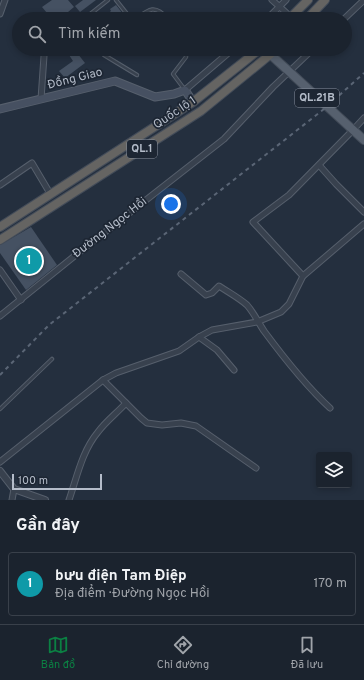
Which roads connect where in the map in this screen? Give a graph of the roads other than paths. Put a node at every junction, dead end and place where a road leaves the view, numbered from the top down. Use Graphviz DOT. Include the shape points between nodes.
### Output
graph roads {
  1 [pos="4,0"];
  2 [pos="108,0"];
  3 [pos="116,0"];
  4 [pos="272,0"];
  5 [pos="286,0"];
  6 [pos="308,0"];
  7 [pos="326,0"];
  8 [pos="364,0"];
  9 [pos="279,7"];
  10 [pos="93,12"];
  11 [pos="125,12"];
  12 [pos="145,12"];
  13 [pos="162,12"];
  14 [pos="274,12"];
  15 [pos="284,12"];
  16 [pos="296,12"];
  17 [pos="314,12"];
  18 [pos="351,12"];
  19 [pos="0,14"];
  20 [pos="44,56"];
  21 [pos="106,56"];
  22 [pos="186,56"];
  23 [pos="225,56"];
  24 [pos="251,56"];
  25 [pos="270,56"];
  26 [pos="272,56"];
  27 [pos="306,56"];
  28 [pos="289,72"];
  29 [pos="137,76"];
  30 [pos="185,90"];
  31 [pos="41,99"];
  32 [pos="193,102"];
  33 [pos="0,109"];
  34 [pos="364,118"];
  35 [pos="353,130"];
  36 [pos="364,140"];
  37 [pos="319,165"];
  38 [pos="0,185"];
  39 [pos="51,195"];
  40 [pos="364,212"];
  41 [pos="364,224"];
  42 [pos="0,227"];
  43 [pos="0,240"];
  44 [pos="0,270"];
  45 [pos="181,274"];
  46 [pos="303,276"];
  47 [pos="21,300"];
  48 [pos="0,316"];
  49 [pos="257,322"];
  50 [pos="199,337"];
  51 [pos="52,359"];
  52 [pos="234,370"];
  53 [pos="103,380"];
  54 [pos="126,403"];
  55 [pos="0,408"];
  56 [pos="330,408"];
  57 [pos="0,462"];
  58 [pos="256,468"];
  59 [pos="0,471"];
  60 [pos="14,489"];
  61 [pos="12,500"];
  62 [pos="45,500"];
  63 [pos="70,500"];
  1 -- 19 [label="street"];
  2 -- 10 [label="lane"];
  3 -- 11 [label="lane"];
  4 -- 9 [label="street"];
  5 -- 9 [label="street"];
  6 -- 16 [label="highway"];
  7 -- 17 [label="highway"];
  8 -- 18 [label="street"];
  9 -- 14 [label="street"];
  9 -- 15 [label="street"];
  12 -- 13 [label="lane" via="153,9"];
  20 -- 31 [label="street"];
  21 -- 29 [label="lane"];
  22 -- 30 [label="lane" via="173,74"];
  23 -- 30 [label="street"];
  24 -- 32 [label="highway, Quốc lộ 1 / QL.1"];
  25 -- 43 [label="highway, Quốc lộ 1 / QL.1" via="201,111"];
  26 -- 28 [label="main road, QL.21B"];
  27 -- 28 [label="street, Đường Ngọc Hồi"];
  28 -- 35 [label="main road, QL.21B"];
  28 -- 47 [label="street, Đường Ngọc Hồi" via="224,139"];
  30 -- 31 [label="main road, Đồng Giao" via="155,97 115,81"];
  30 -- 32 [label="main road"];
  31 -- 33 [label="main road, Đồng Giao"];
  32 -- 39 [label="highway, Quốc lộ 1 / QL.1"];
  34 -- 35 [label="street"];
  35 -- 36 [label="main road, QL.21B"];
  35 -- 37 [label="street"];
  37 -- 40 [label="street"];
  37 -- 46 [label="street" via="289,195 253,222"];
  38 -- 39 [label="street" via="32,163"];
  39 -- 42 [label="highway, Quốc lộ 1 / QL.1"];
  41 -- 46 [label="street"];
  44 -- 47 [label="street"];
  45 -- 49 [label="street" via="206,295 212,294 219,286 246,304"];
  46 -- 49 [label="street" via="281,312"];
  47 -- 48 [label="street, Đường Ngọc Hồi"];
  49 -- 50 [label="street" via="212,330"];
  49 -- 56 [label="street" via="312,392"];
  50 -- 52 [label="street" via="217,350"];
  50 -- 53 [label="street" via="178,350"];
  51 -- 55 [label="lane"];
  53 -- 54 [label="street"];
  53 -- 57 [label="street"];
  54 -- 58 [label="street" via="147,422 196,426"];
  54 -- 63 [label="street" via="97,432 89,445"];
  59 -- 60 [label="street"];
  60 -- 61 [label="street"];
  60 -- 62 [label="street"];
}
